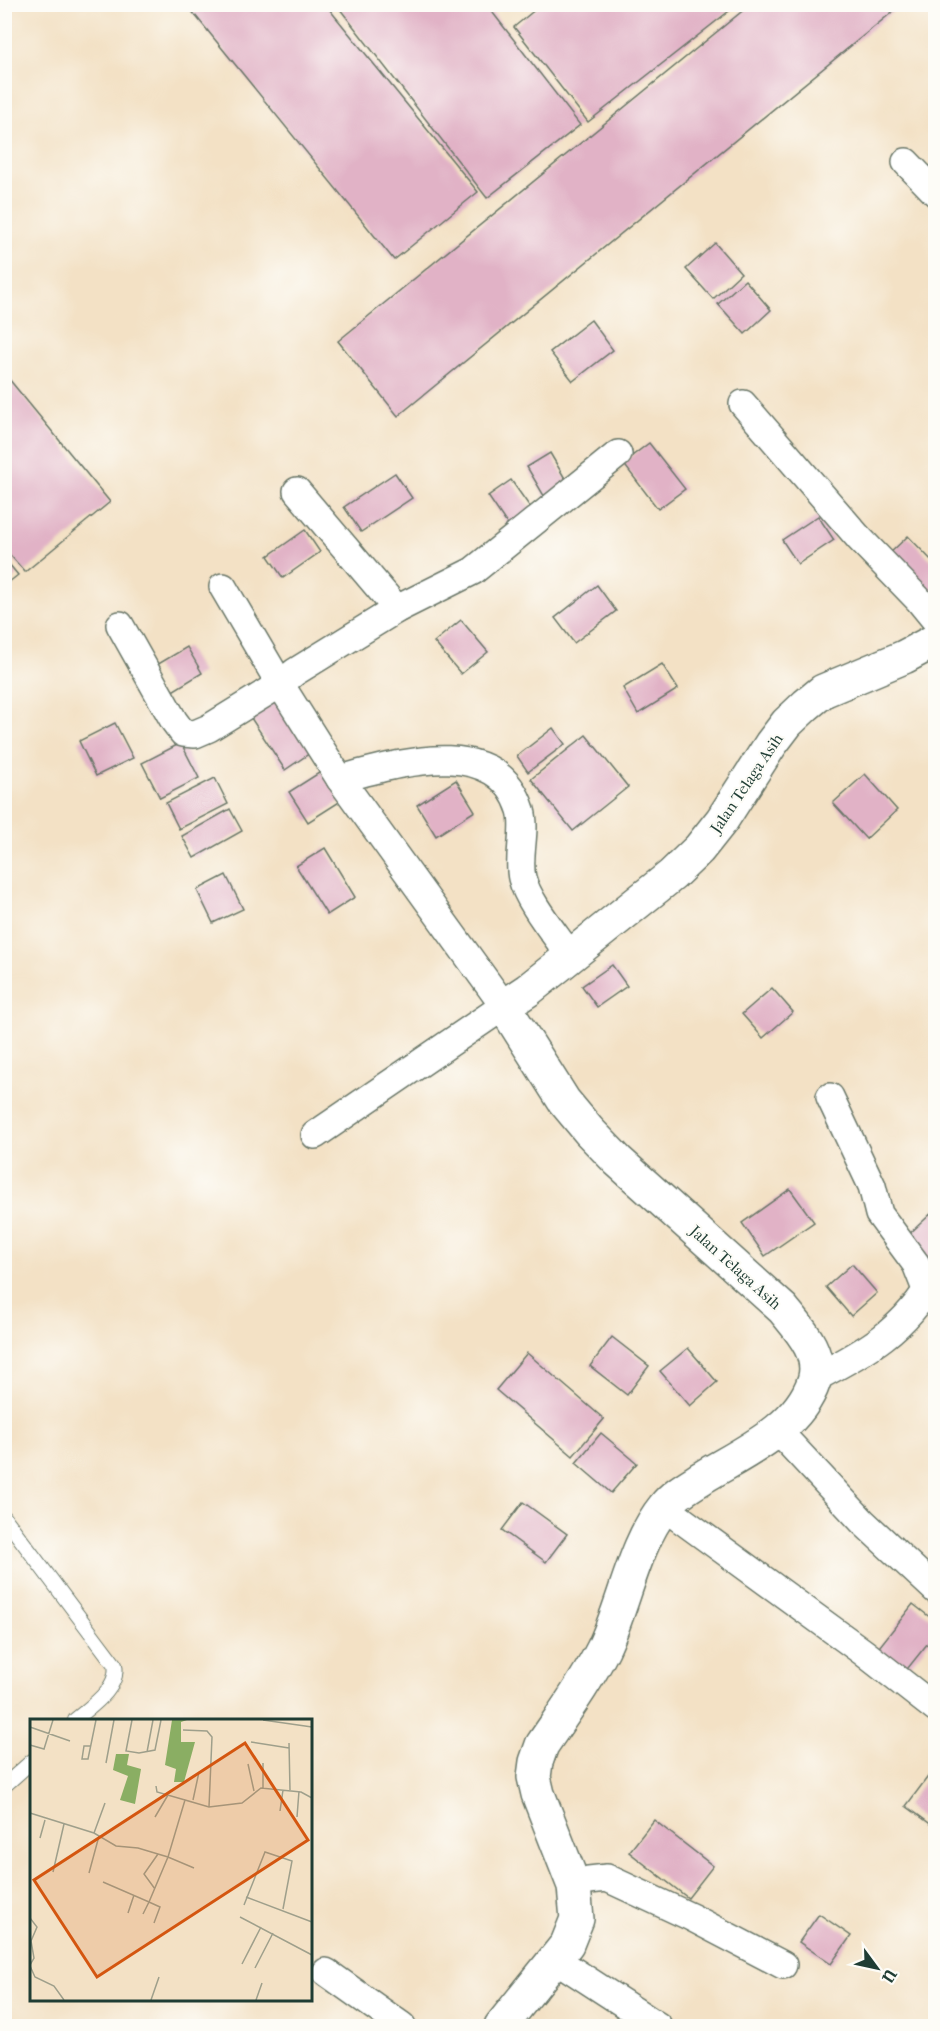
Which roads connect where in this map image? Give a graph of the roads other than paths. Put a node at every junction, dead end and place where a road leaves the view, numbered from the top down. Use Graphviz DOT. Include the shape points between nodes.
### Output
graph roads {
  1 [pos="906,162"];
  2 [pos="936,193"];
  3 [pos="743,404"];
  4 [pos="618,454"];
  5 [pos="297,491"];
  6 [pos="223,587"];
  7 [pos="397,609"];
  8 [pos="936,621"];
  9 [pos="120,625"];
  10 [pos="936,640"];
  11 [pos="280,684"];
  12 [pos="340,779"];
  13 [pos="570,956"];
  14 [pos="504,1006"];
  15 [pos="830,1097"];
  16 [pos="315,1135"];
  17 [pos="931,1284"];
  18 [pos="815,1378"];
  19 [pos="778,1431"];
  20 [pos="664,1507"];
  21 [pos="4,1517"];
  22 [pos="936,1590"];
  23 [pos="936,1709"];
  24 [pos="76,1719"];
  25 [pos="30,1763"];
  26 [pos="4,1786"];
  27 [pos="574,1886"];
  28 [pos="555,1959"];
  29 [pos="783,1965"];
  30 [pos="326,1972"];
  31 [pos="402,2026"];
  32 [pos="501,2026"];
  33 [pos="658,2026"];
  1 -- 2 [label="street"];
  3 -- 8 [label="street"];
  4 -- 7 [label="street" via="473,571"];
  5 -- 7 [label="street"];
  6 -- 11 [label="street"];
  7 -- 11 [label="street"];
  9 -- 11 [label="street" via="183,733 195,734 209,728"];
  10 -- 13 [label="street, Jalan Telaga Asih" via="823,692 806,705 771,744 699,849"];
  11 -- 12 [label="street"];
  12 -- 13 [label="street" via="429,759 475,764 496,774 513,792 522,813 521,876 526,892"];
  12 -- 14 [label="street"];
  13 -- 14 [label="street, Jalan Telaga Asih"];
  14 -- 16 [label="street"];
  14 -- 18 [label="street, Jalan Telaga Asih" via="564,1101 589,1131 802,1331 813,1352"];
  15 -- 17 [label="street" via="872,1186 879,1214"];
  17 -- 18 [label="street" via="915,1309 885,1337"];
  18 -- 19 [label="street" via="801,1407"];
  19 -- 20 [label="street" via="682,1490"];
  19 -- 22 [label="street" via="863,1522"];
  20 -- 23 [label="street"];
  20 -- 27 [label="street" via="644,1542 603,1650 542,1745 536,1762 538,1794"];
  21 -- 24 [label="lane" via="115,1665 111,1686"];
  25 -- 26 [label="lane"];
  27 -- 28 [label="street" via="577,1919 567,1944"];
  27 -- 29 [label="street" via="607,1878"];
  28 -- 32 [label="street"];
  28 -- 33 [label="street"];
  30 -- 31 [label="street"];
}
